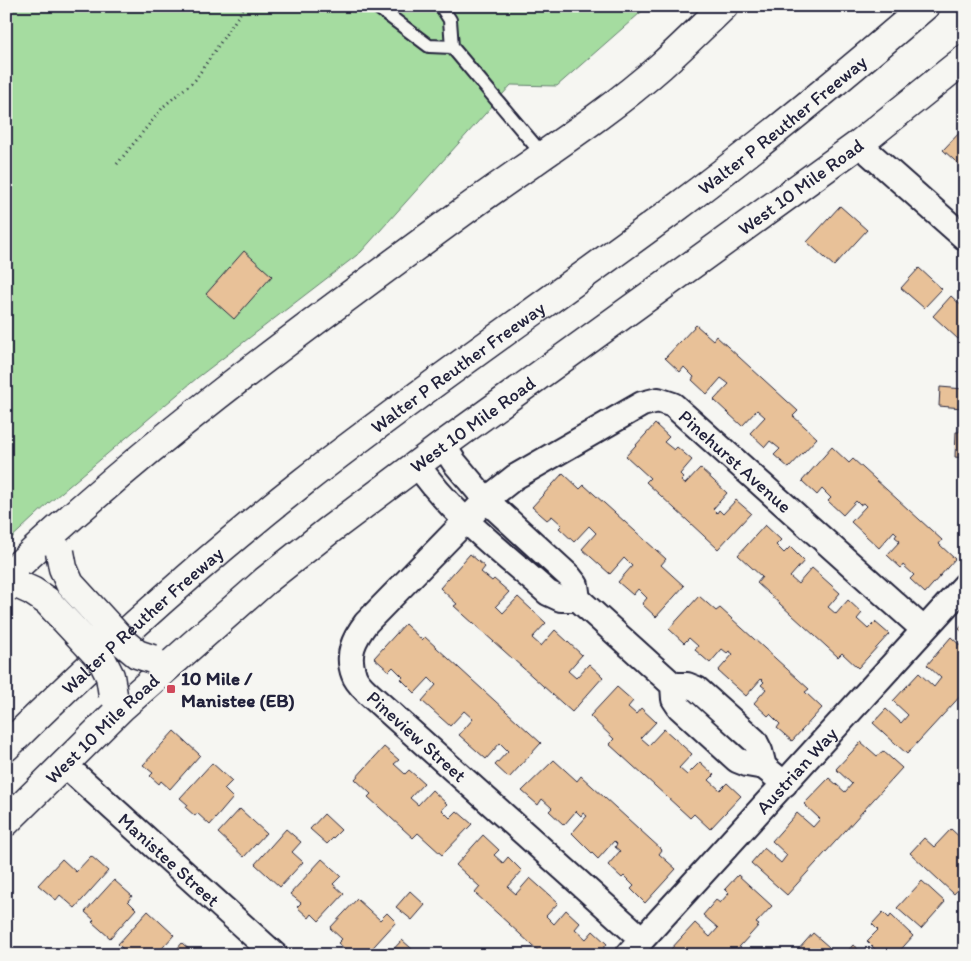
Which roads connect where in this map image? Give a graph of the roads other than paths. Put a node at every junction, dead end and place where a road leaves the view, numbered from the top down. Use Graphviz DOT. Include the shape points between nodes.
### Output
graph roads {
  1 [pos="376,6"];
  2 [pos="441,6"];
  3 [pos="724,6"];
  4 [pos="925,6"];
  5 [pos="452,46"];
  6 [pos="965,59"];
  7 [pos="859,144"];
  8 [pos="543,155"];
  9 [pos="965,238"];
  10 [pos="442,445"];
  11 [pos="417,464"];
  12 [pos="476,510"];
  13 [pos="69,520"];
  14 [pos="11,582"];
  15 [pos="965,584"];
  16 [pos="923,629"];
  17 [pos="179,656"];
  18 [pos="104,724"];
  19 [pos="6,747"];
  20 [pos="64,764"];
  21 [pos="785,784"];
  22 [pos="6,822"];
  23 [pos="635,947"];
  24 [pos="275,955"];
  1 -- 5 [label="lane" via="429,46"];
  2 -- 5 [label="lane" via="450,20"];
  3 -- 8 [label="main road" via="660,67"];
  4 -- 19 [label="main road, Walter P Reuther Freeway" via="747,154 346,448 259,517 104,653"];
  5 -- 8 [label="lane"];
  6 -- 7 [label="main road, West 10 Mile Road"];
  7 -- 9 [label="street"];
  7 -- 10 [label="main road, West 10 Mile Road"];
  8 -- 13 [label="main road" via="235,381"];
  10 -- 11 [label="main road, West 10 Mile Road"];
  10 -- 12 [label="street" via="454,462"];
  11 -- 12 [label="street" via="428,481"];
  11 -- 17 [label="main road, West 10 Mile Road" via="265,581"];
  12 -- 16 [label="street, Pinehurst Avenue" via="515,477 642,404 658,400 673,405"];
  12 -- 21 [label="street" via="569,576 576,585 578,598 673,685 674,699 680,708 736,760 764,767"];
  12 -- 23 [label="street, Pineview Street" via="354,638 350,656 354,676 369,694"];
  13 -- 14 [label="main road"];
  13 -- 17 [label="main road, bridge" via="60,552 70,584 137,654 160,660"];
  14 -- 18 [label="main road, bridge" via="46,600 102,660 110,676 113,695"];
  15 -- 16 [label="street, Austrian Way"];
  16 -- 21 [label="street, Austrian Way"];
  17 -- 18 [label="main road, West 10 Mile Road"];
  18 -- 20 [label="main road, West 10 Mile Road"];
  20 -- 22 [label="main road, West 10 Mile Road"];
  20 -- 24 [label="street, Manistee Street"];
  21 -- 23 [label="street, Austrian Way"];
}
